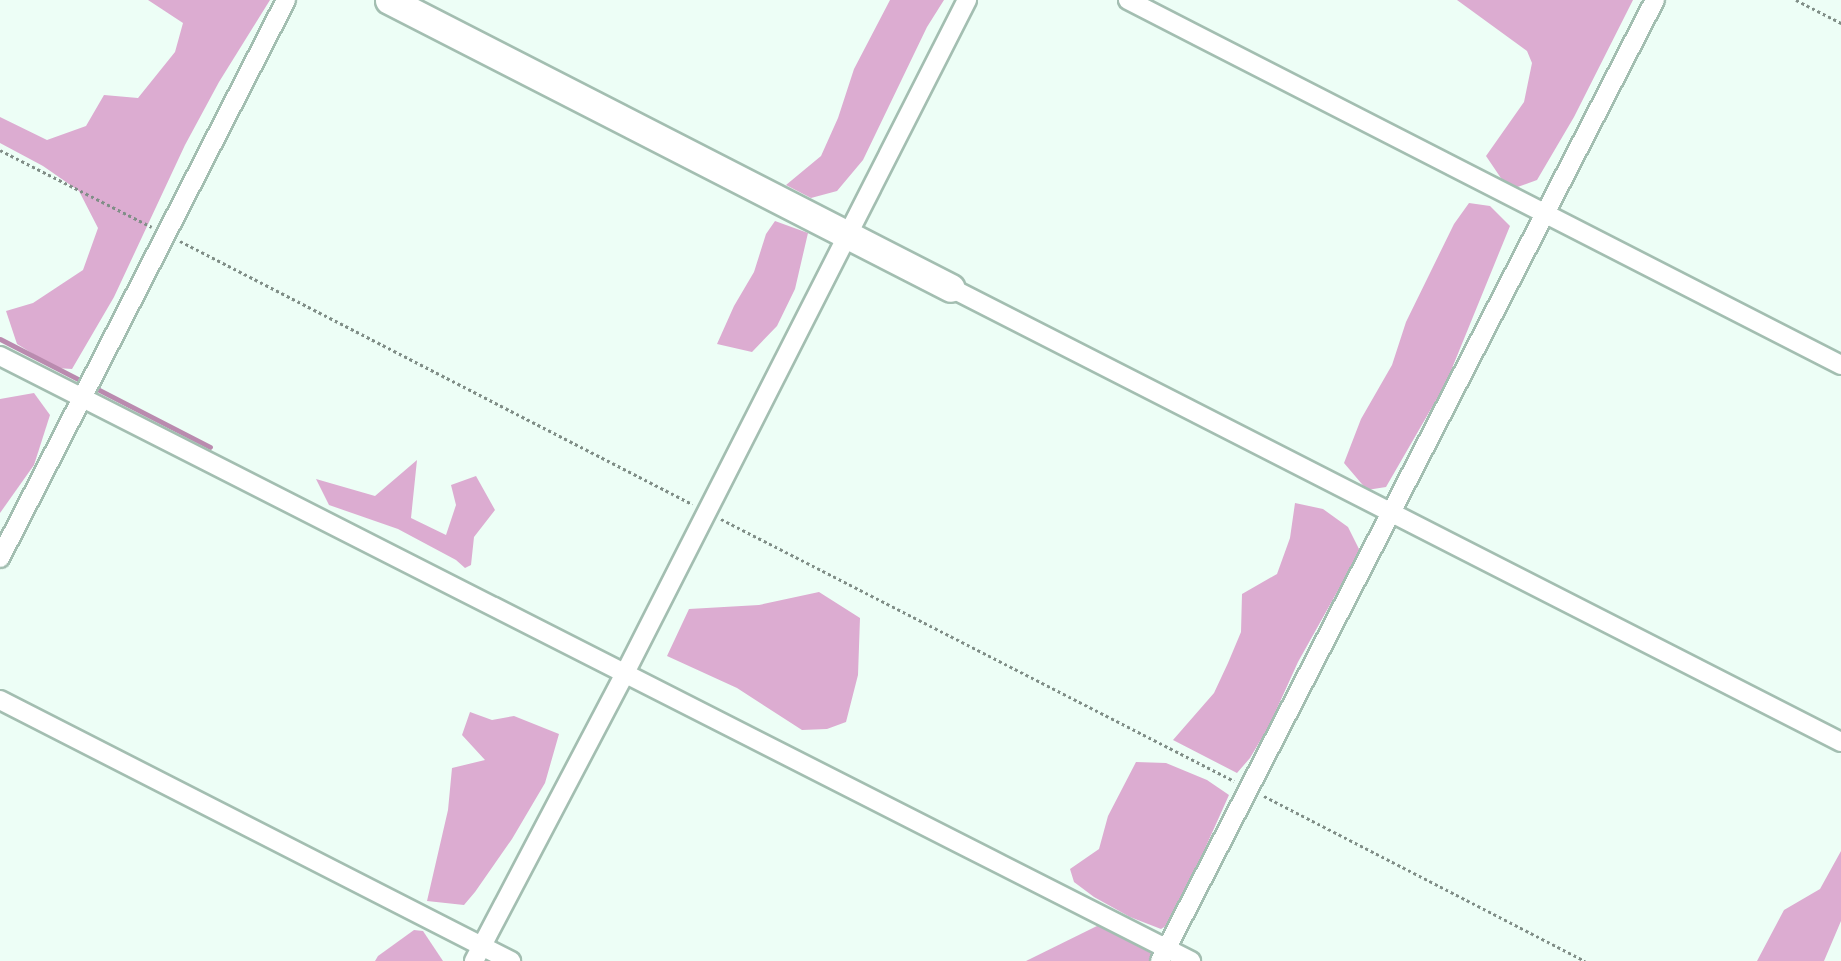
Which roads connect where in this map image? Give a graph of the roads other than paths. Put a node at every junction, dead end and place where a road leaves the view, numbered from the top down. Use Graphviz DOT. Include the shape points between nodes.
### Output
graph roads {
  1 [pos="286,0"];
  2 [pos="389,0"];
  3 [pos="967,0"];
  4 [pos="1128,0"];
  5 [pos="1655,0"];
  6 [pos="1545,213"];
  7 [pos="846,234"];
  8 [pos="951,288"];
  9 [pos="0,356"];
  10 [pos="1841,365"];
  11 [pos="82,398"];
  12 [pos="1392,512"];
  13 [pos="0,558"];
  14 [pos="625,673"];
  15 [pos="0,700"];
  16 [pos="1841,742"];
  17 [pos="478,954"];
  18 [pos="1164,955"];
  19 [pos="511,961"];
  20 [pos="1191,961"];
  1 -- 11 [label="street"];
  2 -- 7 [label="street"];
  3 -- 7 [label="street"];
  4 -- 6 [label="street"];
  5 -- 6 [label="street"];
  6 -- 10 [label="street"];
  6 -- 12 [label="street"];
  7 -- 8 [label="street"];
  7 -- 14 [label="street"];
  8 -- 12 [label="street"];
  9 -- 11 [label="street"];
  11 -- 13 [label="street"];
  11 -- 14 [label="street"];
  12 -- 16 [label="street"];
  12 -- 18 [label="street"];
  14 -- 17 [label="street"];
  14 -- 18 [label="street"];
  15 -- 17 [label="street"];
  17 -- 19 [label="street"];
  18 -- 20 [label="street"];
}
